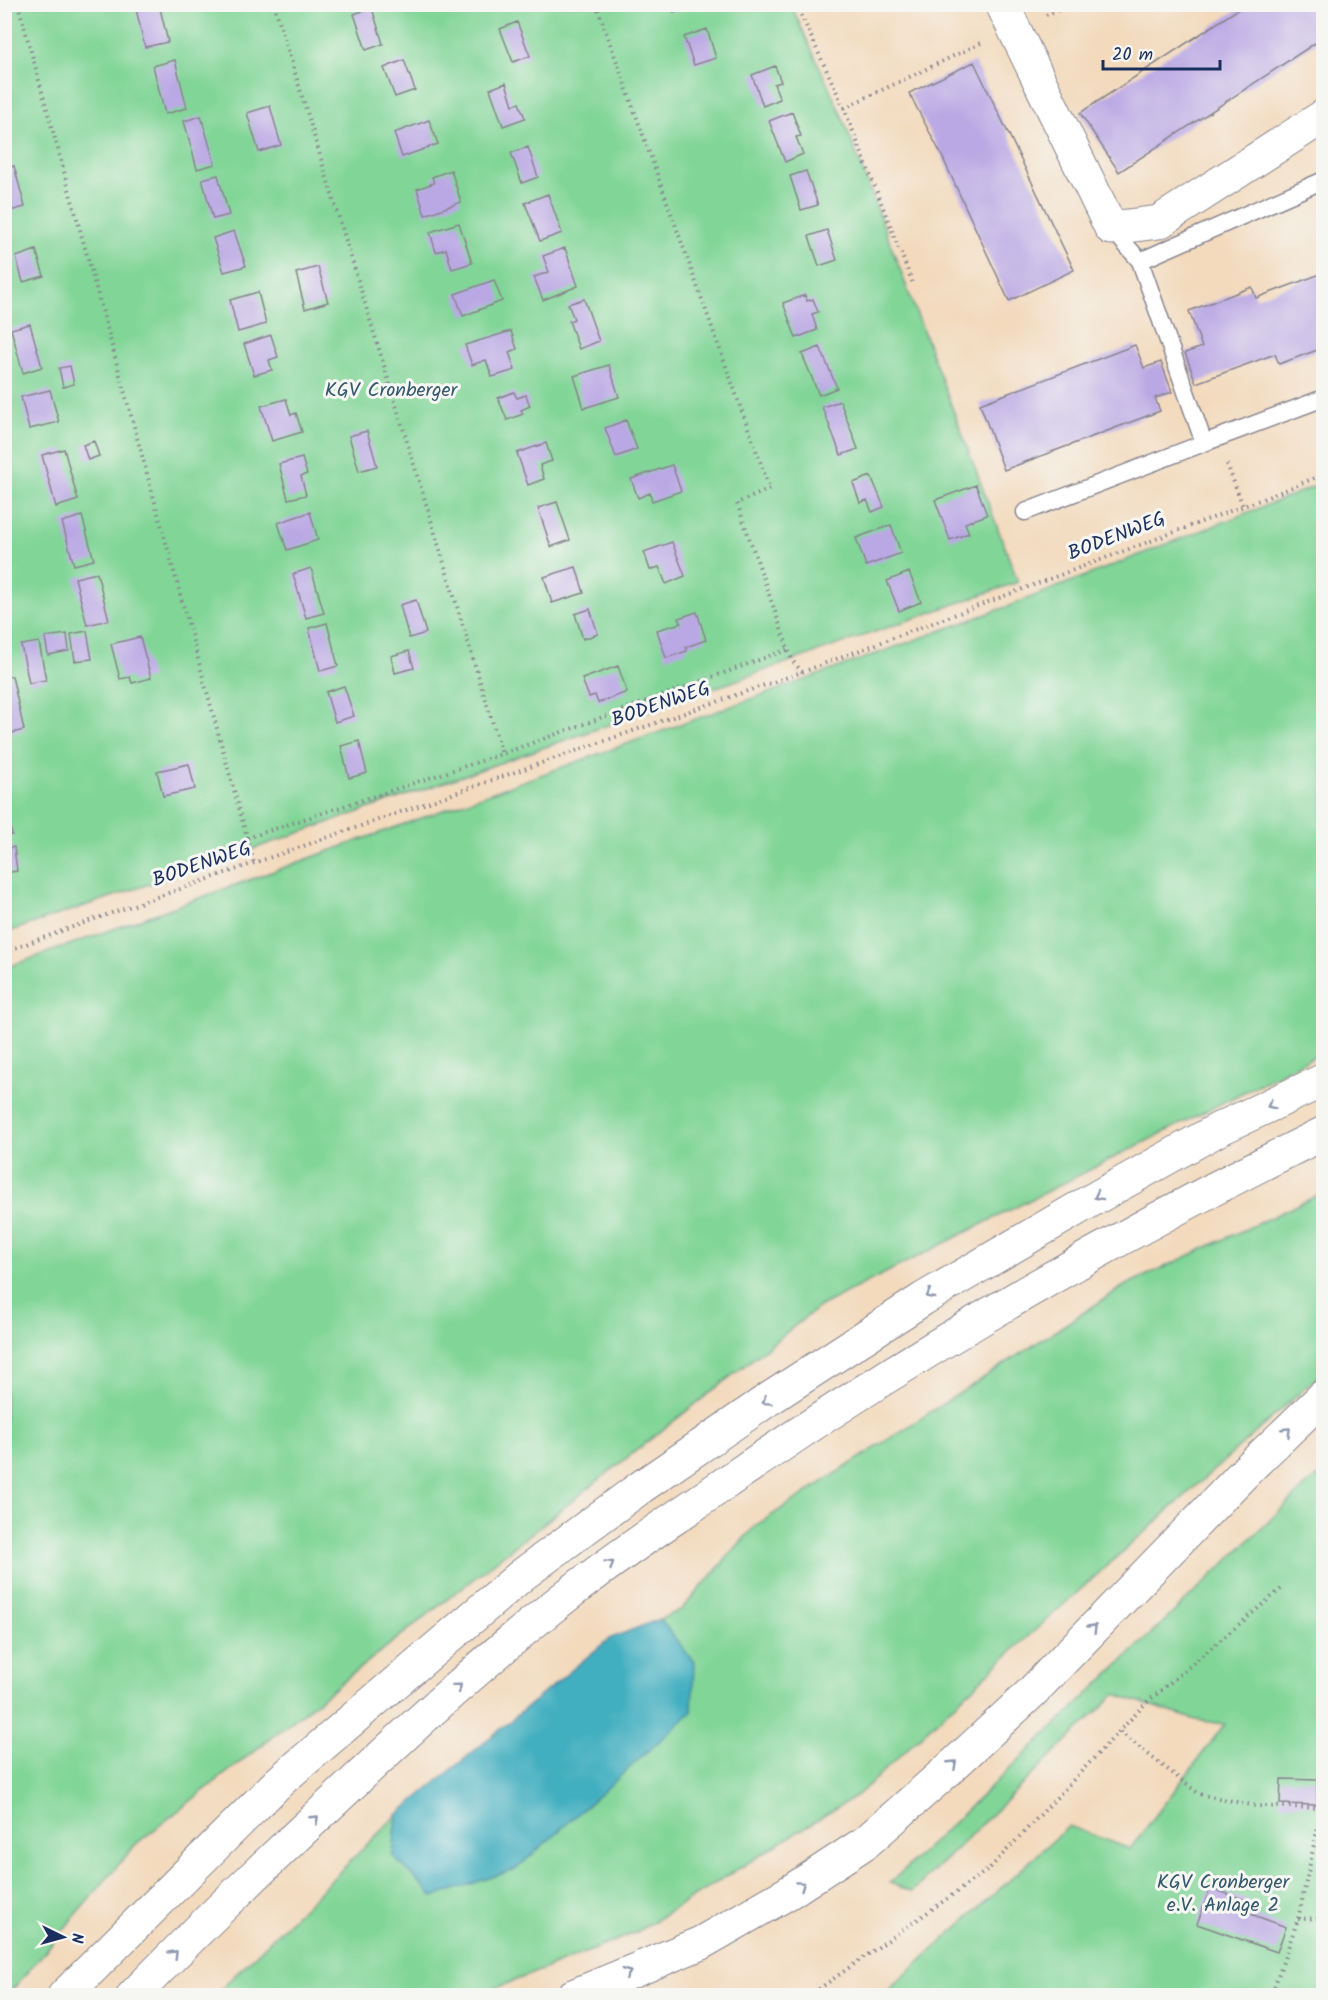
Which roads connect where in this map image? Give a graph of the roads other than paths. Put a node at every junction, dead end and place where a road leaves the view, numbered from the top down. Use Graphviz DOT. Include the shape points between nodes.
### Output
graph roads {
  1 [pos="1008,16"];
  2 [pos="1323,116"];
  3 [pos="1323,180"];
  4 [pos="1111,228"];
  5 [pos="1140,261"];
  6 [pos="1323,398"];
  7 [pos="1204,442"];
  8 [pos="1025,512"];
  9 [pos="1323,1080"];
  10 [pos="1323,1133"];
  11 [pos="1323,1396"];
  12 [pos="64,1995"];
  13 [pos="133,1995"];
  14 [pos="573,1995"];
  1 -- 4 [label="main road"];
  2 -- 4 [label="main road" via="1159,222"];
  3 -- 5 [label="lane"];
  4 -- 5 [label="lane"];
  5 -- 7 [label="lane"];
  6 -- 7 [label="lane"];
  7 -- 8 [label="lane"];
  9 -- 12 [label="main road, one-way" via="1210,1135 923,1299 641,1487 522,1575 280,1781"];
  13 -- 10 [label="main road, one-way" via="205,1922 430,1711 571,1592 783,1443 942,1342 1094,1253"];
  14 -- 11 [label="main road, one-way" via="701,1943 866,1842 1030,1693"];
}
